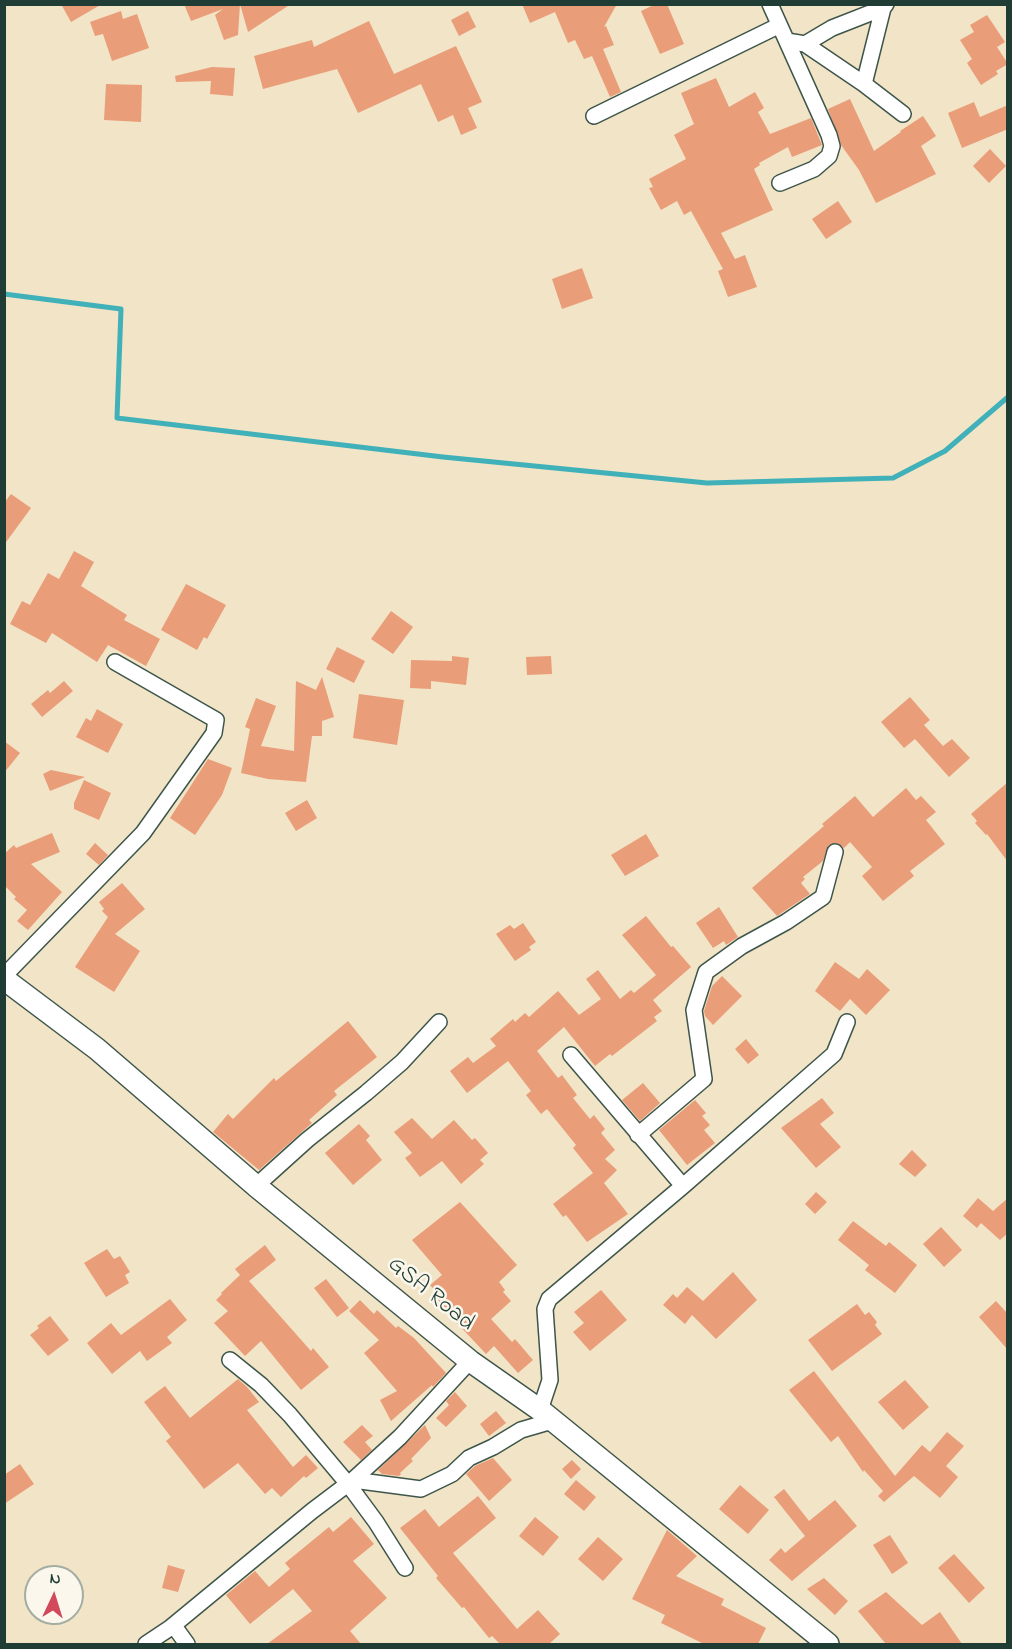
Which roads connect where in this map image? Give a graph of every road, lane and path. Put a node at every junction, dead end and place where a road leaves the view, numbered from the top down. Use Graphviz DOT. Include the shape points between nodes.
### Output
graph roads {
  1 [pos="770,4"];
  2 [pos="884,6"];
  3 [pos="778,26"];
  4 [pos="787,41"];
  5 [pos="805,45"];
  6 [pos="864,84"];
  7 [pos="903,114"];
  8 [pos="594,116"];
  9 [pos="780,183"];
  10 [pos="116,662"];
  11 [pos="835,852"];
  12 [pos="4,977"];
  13 [pos="439,1022"];
  14 [pos="847,1022"];
  15 [pos="571,1055"];
  16 [pos="638,1135"];
  17 [pos="256,1186"];
  18 [pos="683,1186"];
  19 [pos="230,1360"];
  20 [pos="470,1361"];
  21 [pos="546,1415"];
  22 [pos="350,1482"];
  23 [pos="405,1568"];
  24 [pos="174,1626"];
  25 [pos="146,1644"];
  26 [pos="187,1644"];
  27 [pos="828,1644"];
  1 -- 3 [label="street"];
  2 -- 5 [label="street" via="832,28"];
  2 -- 6 [label="street"];
  3 -- 4 [label="street"];
  3 -- 8 [label="street"];
  4 -- 5 [label="street"];
  4 -- 9 [label="street" via="832,146 829,156 814,169"];
  5 -- 6 [label="street"];
  6 -- 7 [label="street"];
  10 -- 12 [label="street" via="216,720 214,733 143,833"];
  11 -- 16 [label="street" via="823,897 706,972 694,1010 704,1079"];
  12 -- 17 [label="street, GSA Road" via="97,1049"];
  13 -- 17 [label="street" via="393,1070"];
  14 -- 18 [label="street" via="834,1054"];
  15 -- 16 [label="street"];
  16 -- 18 [label="street"];
  17 -- 20 [label="street, GSA Road"];
  18 -- 21 [label="street" via="549,1299 545,1309 550,1380"];
  19 -- 22 [label="street" via="261,1385"];
  20 -- 21 [label="street, GSA Road"];
  20 -- 22 [label="street" via="400,1437"];
  21 -- 22 [label="street" via="421,1489"];
  21 -- 27 [label="street, GSA Road"];
  22 -- 23 [label="street"];
  22 -- 24 [label="street"];
  24 -- 25 [label="street"];
  24 -- 26 [label="street"];
}
